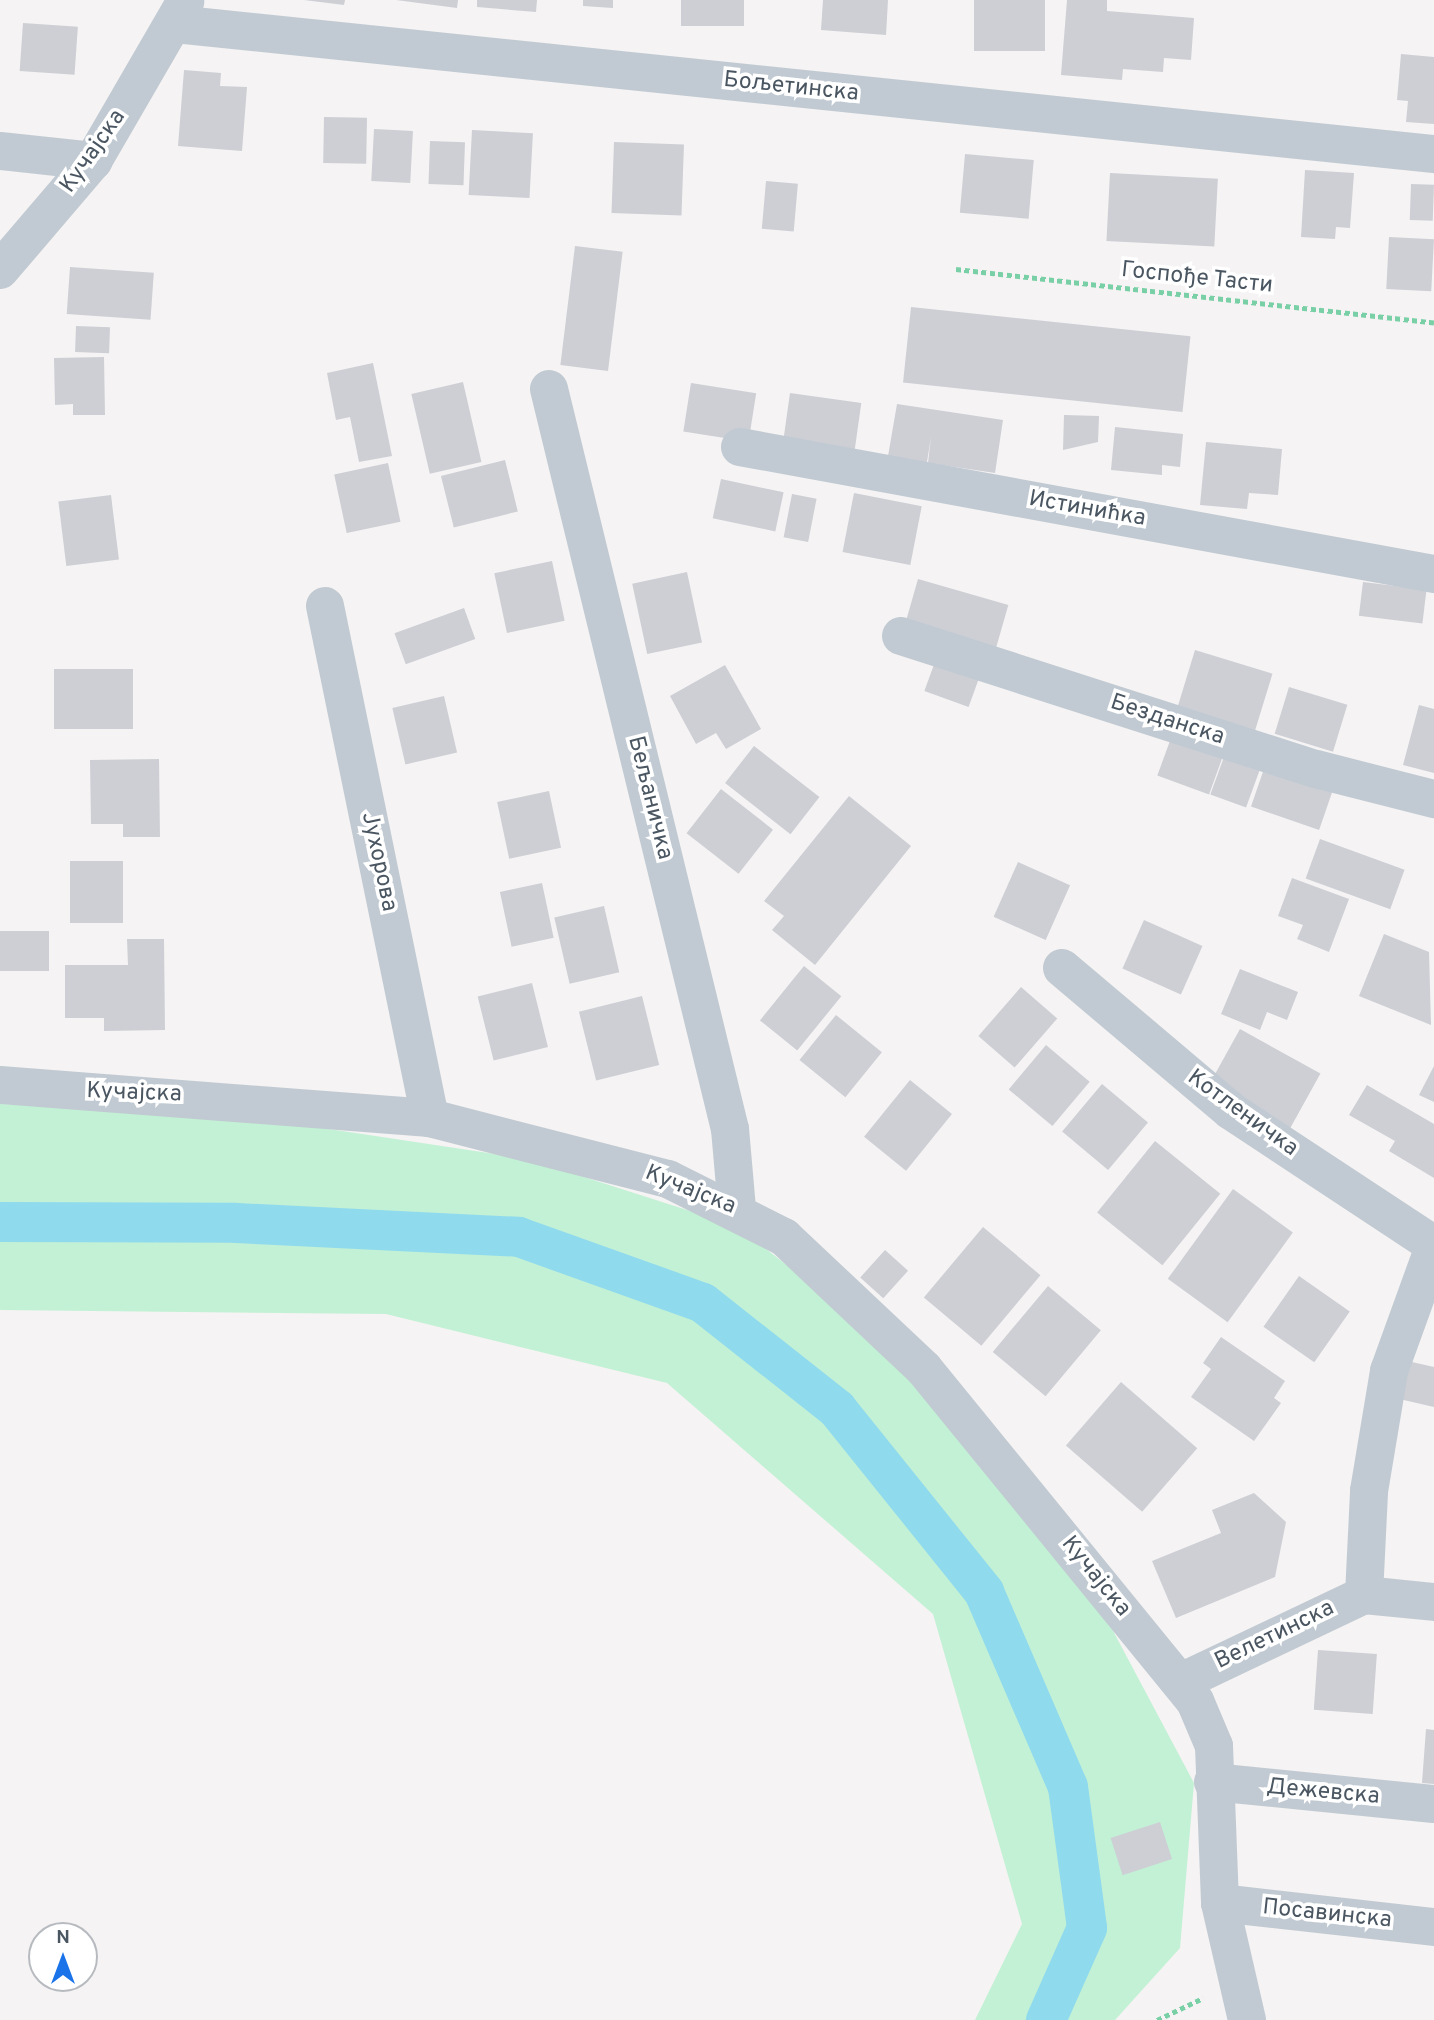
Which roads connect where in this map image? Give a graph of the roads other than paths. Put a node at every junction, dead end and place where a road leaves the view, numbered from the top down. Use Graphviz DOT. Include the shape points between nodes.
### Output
graph roads {
  1 [pos="180,12"];
  2 [pos="0,151"];
  3 [pos="1434,154"];
  4 [pos="93,161"];
  5 [pos="0,270"];
  6 [pos="549,389"];
  7 [pos="740,447"];
  8 [pos="1434,574"];
  9 [pos="325,607"];
  10 [pos="901,636"];
  11 [pos="1434,799"];
  12 [pos="1062,968"];
  13 [pos="0,1085"];
  14 [pos="430,1118"];
  15 [pos="737,1209"];
  16 [pos="1434,1246"];
  17 [pos="1364,1595"];
  18 [pos="1434,1602"];
  19 [pos="1181,1682"];
  20 [pos="1213,1782"];
  21 [pos="1434,1804"];
  22 [pos="1220,1902"];
  23 [pos="1434,1927"];
  24 [pos="1241,2003"];
  1 -- 3 [label="street, Бољетинска"];
  1 -- 4 [label="street, Кучајска"];
  2 -- 4 [label="street"];
  4 -- 5 [label="street, Кучајска"];
  6 -- 15 [label="street, Бељаничка" via="730,1129"];
  7 -- 8 [label="street, Истинићка"];
  9 -- 14 [label="street, Јухорова"];
  10 -- 11 [label="street, Безданска" via="1315,769"];
  12 -- 16 [label="street, Котленичка" via="1231,1111"];
  13 -- 14 [label="street, Кучајска"];
  14 -- 15 [label="street, Кучајска" via="596,1156"];
  15 -- 19 [label="street, Кучајска" via="784,1237 924,1369"];
  16 -- 17 [label="street, Велетинска" via="1389,1371 1369,1491"];
  17 -- 18 [label="street"];
  17 -- 19 [label="street, Велетинска"];
  19 -- 20 [label="street" via="1208,1722"];
  20 -- 21 [label="street, Дежевска"];
  20 -- 22 [label="street"];
  22 -- 23 [label="street, Посавинска"];
  22 -- 24 [label="street"];
}
